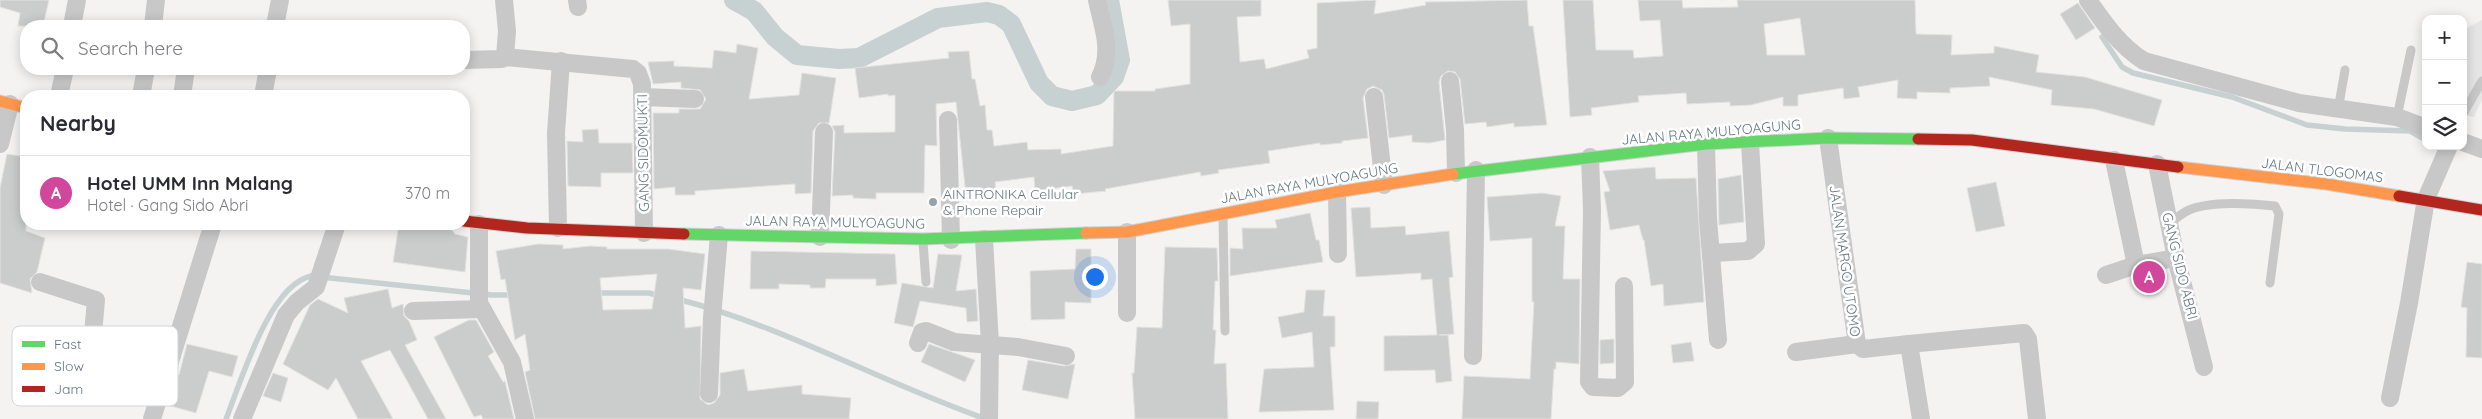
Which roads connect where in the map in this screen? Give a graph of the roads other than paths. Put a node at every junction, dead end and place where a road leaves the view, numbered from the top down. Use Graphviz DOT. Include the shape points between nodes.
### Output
graph roads {
  1 [pos="77,0"];
  2 [pos="156,0"];
  3 [pos="280,0"];
  4 [pos="504,0"];
  5 [pos="1097,0"];
  6 [pos="2088,0"];
  7 [pos="73,20"];
  8 [pos="154,20"];
  9 [pos="276,20"];
  10 [pos="2411,50"];
  11 [pos="505,57"];
  12 [pos="470,60"];
  13 [pos="561,60"];
  14 [pos="2346,70"];
  15 [pos="64,75"];
  16 [pos="145,75"];
  17 [pos="185,75"];
  18 [pos="267,75"];
  19 [pos="1100,78"];
  20 [pos="1450,81"];
  21 [pos="2482,81"];
  22 [pos="60,90"];
  23 [pos="142,90"];
  24 [pos="183,90"];
  25 [pos="264,90"];
  26 [pos="642,96"];
  27 [pos="1374,96"];
  28 [pos="695,100"];
  29 [pos="12,104"];
  30 [pos="2467,107"];
  31 [pos="2338,110"];
  32 [pos="2397,117"];
  33 [pos="948,120"];
  34 [pos="2422,126"];
  35 [pos="824,132"];
  36 [pos="1828,138"];
  37 [pos="1750,143"];
  38 [pos="2467,143"];
  39 [pos="0,144"];
  40 [pos="1706,144"];
  41 [pos="2482,149"];
  42 [pos="2447,150"];
  43 [pos="1590,157"];
  44 [pos="2114,160"];
  45 [pos="2157,164"];
  46 [pos="1476,170"];
  47 [pos="1456,173"];
  48 [pos="1384,185"];
  49 [pos="1337,192"];
  50 [pos="2426,199"];
  51 [pos="2482,210"];
  52 [pos="1222,214"];
  53 [pos="472,222"];
  54 [pos="2169,224"];
  55 [pos="558,228"];
  56 [pos="210,230"];
  57 [pos="335,230"];
  58 [pos="1127,232"];
  59 [pos="644,233"];
  60 [pos="719,235"];
  61 [pos="820,237"];
  62 [pos="984,239"];
  63 [pos="923,240"];
  64 [pos="951,240"];
  65 [pos="1712,253"];
  66 [pos="1338,254"];
  67 [pos="2176,258"];
  68 [pos="2136,265"];
  69 [pos="2106,275"];
  70 [pos="40,282"];
  71 [pos="926,282"];
  72 [pos="2270,283"];
  73 [pos="1624,286"];
  74 [pos="479,300"];
  75 [pos="413,311"];
  76 [pos="1127,313"];
  77 [pos="95,326"];
  78 [pos="1225,331"];
  79 [pos="178,336"];
  80 [pos="1718,340"];
  81 [pos="918,343"];
  82 [pos="990,344"];
  83 [pos="1857,344"];
  84 [pos="1909,344"];
  85 [pos="1796,352"];
  86 [pos="1066,356"];
  87 [pos="1473,356"];
  88 [pos="2204,367"];
  89 [pos="710,394"];
  90 [pos="2390,398"];
  91 [pos="156,406"];
  92 [pos="989,410"];
  93 [pos="152,419"];
  94 [pos="242,419"];
  95 [pos="525,419"];
  96 [pos="1921,419"];
  97 [pos="2037,419"];
  1 -- 7 [label="street"];
  2 -- 8 [label="street"];
  3 -- 9 [label="street"];
  4 -- 11 [label="street"];
  5 -- 19 [label="street" via="1108,50 1107,64"];
  6 -- 31 [label="street" via="2130,53 2144,61 2220,84"];
  10 -- 32 [label="lane"];
  11 -- 12 [label="street"];
  11 -- 13 [label="street"];
  13 -- 26 [label="street, GANG SIDOMUKTI" via="633,69 642,78"];
  13 -- 55 [label="street" via="556,133"];
  14 -- 31 [label="lane"];
  15 -- 22 [label="street"];
  16 -- 23 [label="street"];
  17 -- 24 [label="street"];
  18 -- 25 [label="street"];
  20 -- 47 [label="street"];
  21 -- 30 [label="lane"];
  26 -- 28 [label="street"];
  26 -- 59 [label="street, GANG SIDOMUKTI"];
  27 -- 48 [label="street"];
  29 -- 39 [label="street"];
  31 -- 32 [label="street"];
  32 -- 34 [label="street"];
  33 -- 64 [label="street"];
  35 -- 61 [label="street"];
  36 -- 37 [label="main road, JALAN RAYA MULYOAGUNG"];
  36 -- 44 [label="main road, JALAN RAYA MULYOAGUNG" via="1972,140"];
  36 -- 83 [label="street, JALAN MARGO UTOMO"];
  37 -- 40 [label="main road, JALAN RAYA MULYOAGUNG"];
  37 -- 65 [label="street" via="1756,244 1748,251"];
  38 -- 41 [label="street"];
  40 -- 43 [label="main road, JALAN RAYA MULYOAGUNG"];
  40 -- 65 [label="street"];
  42 -- 50 [label="street"];
  43 -- 46 [label="main road, JALAN RAYA MULYOAGUNG"];
  43 -- 73 [label="street" via="1589,382 1593,387 1618,388 1625,382"];
  44 -- 45 [label="main road, JALAN RAYA MULYOAGUNG"];
  44 -- 68 [label="street"];
  45 -- 50 [label="main road, JALAN TLOGOMAS"];
  45 -- 54 [label="street, GANG SIDO ABRI"];
  46 -- 47 [label="main road, JALAN RAYA MULYOAGUNG"];
  46 -- 87 [label="street"];
  47 -- 48 [label="main road, JALAN RAYA MULYOAGUNG"];
  48 -- 49 [label="main road, JALAN RAYA MULYOAGUNG"];
  49 -- 52 [label="main road, JALAN RAYA MULYOAGUNG"];
  49 -- 66 [label="street"];
  50 -- 51 [label="main road, JALAN TLOGOMAS"];
  50 -- 90 [label="street"];
  52 -- 58 [label="main road, JALAN RAYA MULYOAGUNG"];
  52 -- 78 [label="lane"];
  53 -- 55 [label="main road, JALAN RAYA MULYOAGUNG"];
  53 -- 74 [label="street"];
  54 -- 67 [label="street, GANG SIDO ABRI"];
  54 -- 72 [label="lane" via="2199,206 2275,206 2280,214"];
  55 -- 59 [label="main road, JALAN RAYA MULYOAGUNG"];
  56 -- 79 [label="street"];
  57 -- 94 [label="street" via="316,287 286,315"];
  58 -- 62 [label="main road, JALAN RAYA MULYOAGUNG"];
  58 -- 76 [label="street"];
  59 -- 60 [label="main road, JALAN RAYA MULYOAGUNG"];
  60 -- 61 [label="main road, JALAN RAYA MULYOAGUNG"];
  60 -- 89 [label="street"];
  61 -- 63 [label="main road, JALAN RAYA MULYOAGUNG"];
  62 -- 64 [label="main road, JALAN RAYA MULYOAGUNG"];
  62 -- 82 [label="street"];
  63 -- 64 [label="main road, JALAN RAYA MULYOAGUNG"];
  63 -- 71 [label="lane"];
  65 -- 80 [label="street"];
  67 -- 68 [label="street"];
  67 -- 88 [label="street, GANG SIDO ABRI"];
  68 -- 69 [label="street"];
  70 -- 77 [label="street" via="96,300"];
  74 -- 75 [label="street"];
  74 -- 95 [label="street" via="512,362"];
  81 -- 82 [label="street" via="922,332 926,331 954,342"];
  82 -- 86 [label="street"];
  82 -- 92 [label="street"];
  83 -- 84 [label="street, JALAN MARGO UTOMO" via="1863,349"];
  83 -- 85 [label="street"];
  84 -- 96 [label="street"];
  84 -- 97 [label="street, JALAN MARGO UTOMO" via="2024,333 2028,339"];
  91 -- 93 [label="street"];
}
